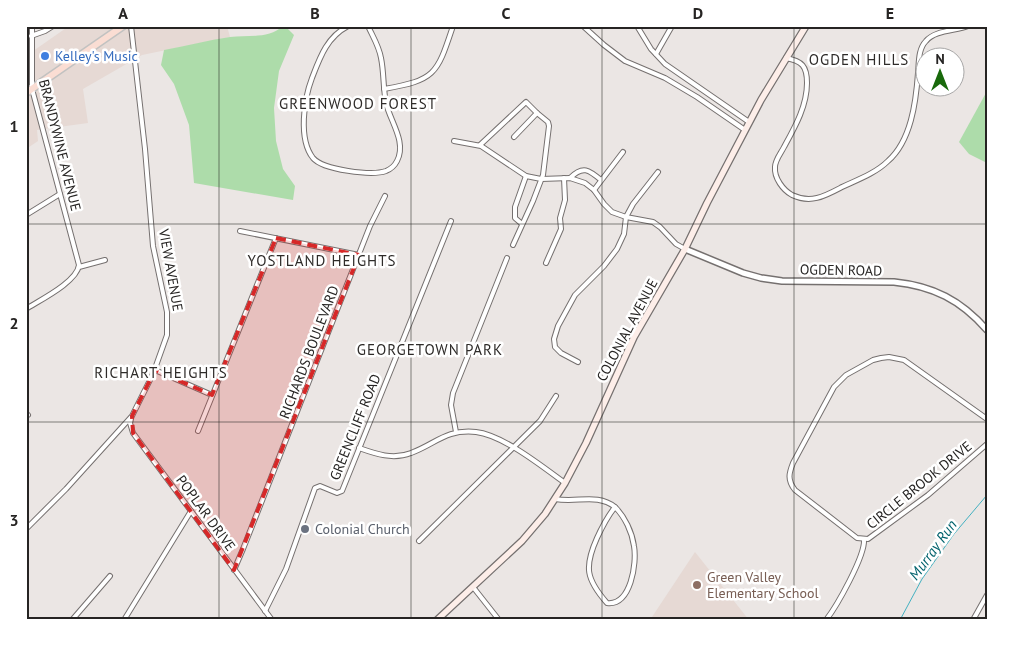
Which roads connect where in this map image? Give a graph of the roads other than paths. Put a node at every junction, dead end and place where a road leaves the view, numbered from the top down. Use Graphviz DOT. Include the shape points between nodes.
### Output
graph roads {
  1 [pos="32,26"];
  2 [pos="53,26"];
  3 [pos="124,26"];
  4 [pos="131,26"];
  5 [pos="348,26"];
  6 [pos="368,26"];
  7 [pos="453,26"];
  8 [pos="584,26"];
  9 [pos="637,26"];
  10 [pos="672,26"];
  11 [pos="806,26"];
  12 [pos="968,26"];
  13 [pos="31,36"];
  14 [pos="656,54"];
  15 [pos="786,58"];
  16 [pos="384,89"];
  17 [pos="29,91"];
  18 [pos="538,113"];
  19 [pos="749,122"];
  20 [pos="745,130"];
  21 [pos="514,137"];
  22 [pos="454,141"];
  23 [pos="480,145"];
  24 [pos="623,152"];
  25 [pos="658,172"];
  26 [pos="526,176"];
  27 [pos="564,178"];
  28 [pos="570,178"];
  29 [pos="541,179"];
  30 [pos="601,180"];
  31 [pos="594,190"];
  32 [pos="60,194"];
  33 [pos="385,196"];
  34 [pos="26,215"];
  35 [pos="626,217"];
  36 [pos="450,221"];
  37 [pos="522,224"];
  38 [pos="240,231"];
  39 [pos="276,238"];
  40 [pos="512,245"];
  41 [pos="685,249"];
  42 [pos="359,256"];
  43 [pos="507,258"];
  44 [pos="105,260"];
  45 [pos="546,263"];
  46 [pos="79,267"];
  47 [pos="26,309"];
  48 [pos="987,330"];
  49 [pos="578,362"];
  50 [pos="155,370"];
  51 [pos="212,396"];
  52 [pos="556,396"];
  53 [pos="132,416"];
  54 [pos="987,419"];
  55 [pos="198,431"];
  56 [pos="456,432"];
  57 [pos="987,444"];
  58 [pos="359,448"];
  59 [pos="513,448"];
  60 [pos="565,483"];
  61 [pos="555,499"];
  62 [pos="616,507"];
  63 [pos="192,511"];
  64 [pos="26,528"];
  65 [pos="864,540"];
  66 [pos="419,541"];
  67 [pos="234,570"];
  68 [pos="110,576"];
  69 [pos="473,587"];
  70 [pos="987,596"];
  71 [pos="265,611"];
  72 [pos="72,620"];
  73 [pos="124,620"];
  74 [pos="272,620"];
  75 [pos="436,620"];
  76 [pos="499,620"];
  77 [pos="826,620"];
  78 [pos="973,620"];
  1 -- 13 [label="street, BRANDYWINE AVENUE"];
  2 -- 13 [label="street"];
  3 -- 17 [label="main road"];
  4 -- 50 [label="street, VIEW AVENUE" via="154,246 168,319 167,335"];
  5 -- 16 [label="street" via="335,34 327,45 308,92 304,111 305,137 312,157 320,164 340,169 378,172 393,166 400,145"];
  6 -- 16 [label="street" via="381,57"];
  7 -- 16 [label="street" via="441,60 431,74 410,84"];
  8 -- 20 [label="street" via="624,61 666,78"];
  9 -- 14 [label="street"];
  10 -- 14 [label="street"];
  11 -- 15 [label="main road, COLONIAL AVENUE"];
  12 -- 15 [label="street" via="938,34 923,44 906,134 894,155 878,168 817,199 789,193 776,176 775,164 803,108 807,89 803,66 799,61"];
  13 -- 17 [label="street, BRANDYWINE AVENUE"];
  14 -- 19 [label="street" via="665,64"];
  15 -- 19 [label="main road, COLONIAL AVENUE"];
  17 -- 32 [label="street, BRANDYWINE AVENUE"];
  18 -- 21 [label="street"];
  18 -- 23 [label="street" via="526,102"];
  18 -- 29 [label="street" via="549,126"];
  19 -- 20 [label="main road, COLONIAL AVENUE"];
  20 -- 41 [label="main road, COLONIAL AVENUE"];
  22 -- 23 [label="street"];
  23 -- 26 [label="street"];
  24 -- 30 [label="street"];
  25 -- 35 [label="street"];
  26 -- 29 [label="street"];
  26 -- 37 [label="street" via="515,207 515,218"];
  27 -- 28 [label="street"];
  27 -- 29 [label="street"];
  27 -- 45 [label="street" via="565,200 560,232"];
  28 -- 30 [label="street" via="579,170 585,170 592,171"];
  28 -- 31 [label="street"];
  29 -- 37 [label="street"];
  30 -- 31 [label="street"];
  31 -- 35 [label="street" via="607,208"];
  32 -- 34 [label="street"];
  32 -- 46 [label="street, BRANDYWINE AVENUE"];
  33 -- 42 [label="street, RICHARDS BOULEVARD"];
  35 -- 41 [label="street" via="653,222"];
  35 -- 49 [label="street" via="624,234 617,249 575,295 554,339 556,349"];
  36 -- 58 [label="street, GREENCLIFF ROAD"];
  37 -- 40 [label="street"];
  38 -- 39 [label="street"];
  39 -- 42 [label="street"];
  39 -- 51 [label="street"];
  41 -- 48 [label="street, OGDEN ROAD" via="761,278 894,282 920,286 956,302"];
  41 -- 60 [label="main road, COLONIAL AVENUE" via="634,337"];
  42 -- 67 [label="street, RICHARDS BOULEVARD"];
  43 -- 56 [label="street" via="453,393 451,405"];
  44 -- 46 [label="street"];
  46 -- 47 [label="street" via="73,278"];
  50 -- 51 [label="street"];
  50 -- 53 [label="street, VIEW AVENUE"];
  51 -- 55 [label="street"];
  52 -- 59 [label="street" via="540,421"];
  53 -- 63 [label="street, POPLAR DRIVE" via="133,433"];
  53 -- 64 [label="street, VIEW AVENUE"];
  54 -- 65 [label="street, CIRCLE BROOK DRIVE" via="904,360 889,357 873,360 846,375 793,463 789,479 795,490"];
  56 -- 58 [label="street" via="404,455 384,456"];
  56 -- 59 [label="street" via="482,433"];
  57 -- 65 [label="street, CIRCLE BROOK DRIVE" via="928,495 872,538"];
  58 -- 71 [label="street, GREENCLIFF ROAD" via="340,493 320,486 315,488 286,570"];
  59 -- 60 [label="street"];
  59 -- 66 [label="street"];
  60 -- 61 [label="main road, COLONIAL AVENUE"];
  61 -- 62 [label="street" via="601,499"];
  61 -- 69 [label="main road, COLONIAL AVENUE" via="522,541"];
  62 -- 62 [label="street" via="588,560 590,579 598,593 612,604 628,588 635,561 630,529"];
  63 -- 67 [label="street, POPLAR DRIVE"];
  63 -- 73 [label="street"];
  65 -- 77 [label="street, CIRCLE BROOK DRIVE" via="862,553"];
  67 -- 71 [label="street, POPLAR DRIVE"];
  68 -- 72 [label="street"];
  69 -- 75 [label="main road, COLONIAL AVENUE"];
  69 -- 76 [label="street"];
  70 -- 78 [label="street"];
  71 -- 74 [label="street, POPLAR DRIVE"];
}
